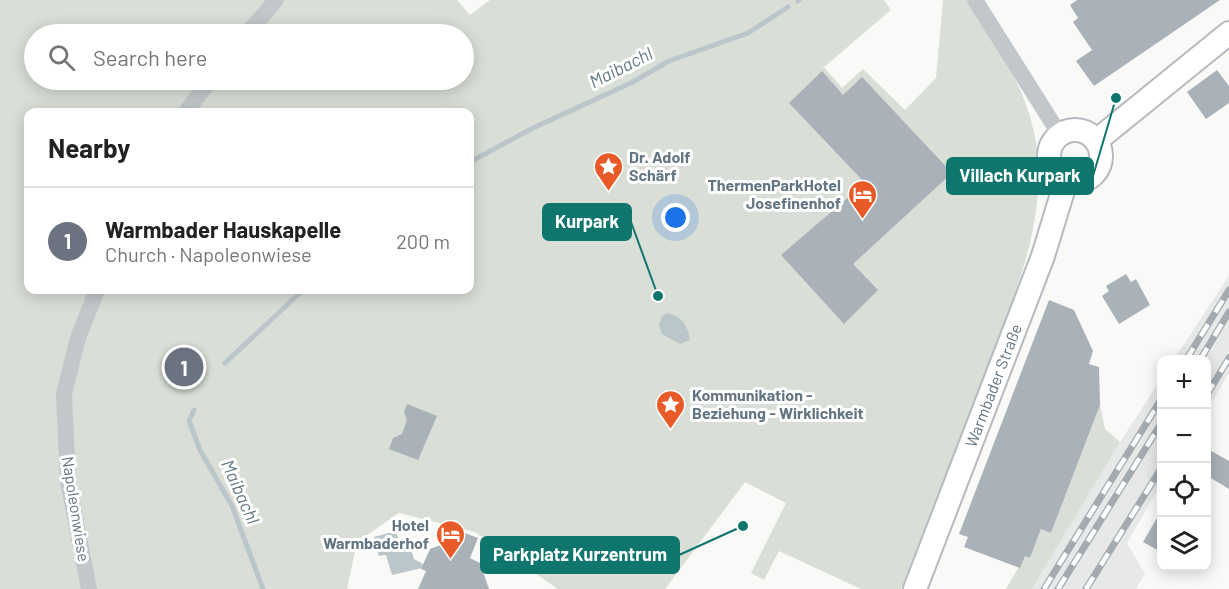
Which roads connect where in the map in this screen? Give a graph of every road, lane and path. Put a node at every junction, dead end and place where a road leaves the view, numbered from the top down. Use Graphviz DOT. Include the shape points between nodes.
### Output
graph roads {
  1 [pos="276,0"];
  2 [pos="975,0"];
  3 [pos="256,24"];
  4 [pos="1229,33"];
  5 [pos="202,90"];
  6 [pos="189,108"];
  7 [pos="1060,135"];
  8 [pos="1096,141"];
  9 [pos="1066,181"];
  10 [pos="95,294"];
  11 [pos="89,589"];
  12 [pos="915,589"];
  1 -- 3 [label="street"];
  2 -- 7 [label="street"];
  4 -- 8 [label="street"];
  5 -- 6 [label="street"];
  7 -- 8 [label="street" via="1075,130"];
  7 -- 9 [label="street" via="1051,146 1049,162"];
  8 -- 9 [label="street" via="1101,156 1096,172 1082,181"];
  9 -- 12 [label="street, Warmbader Straße" via="1043,256"];
  10 -- 11 [label="street, Napoleonwiese" via="78,338 64,394 68,481"];
}
